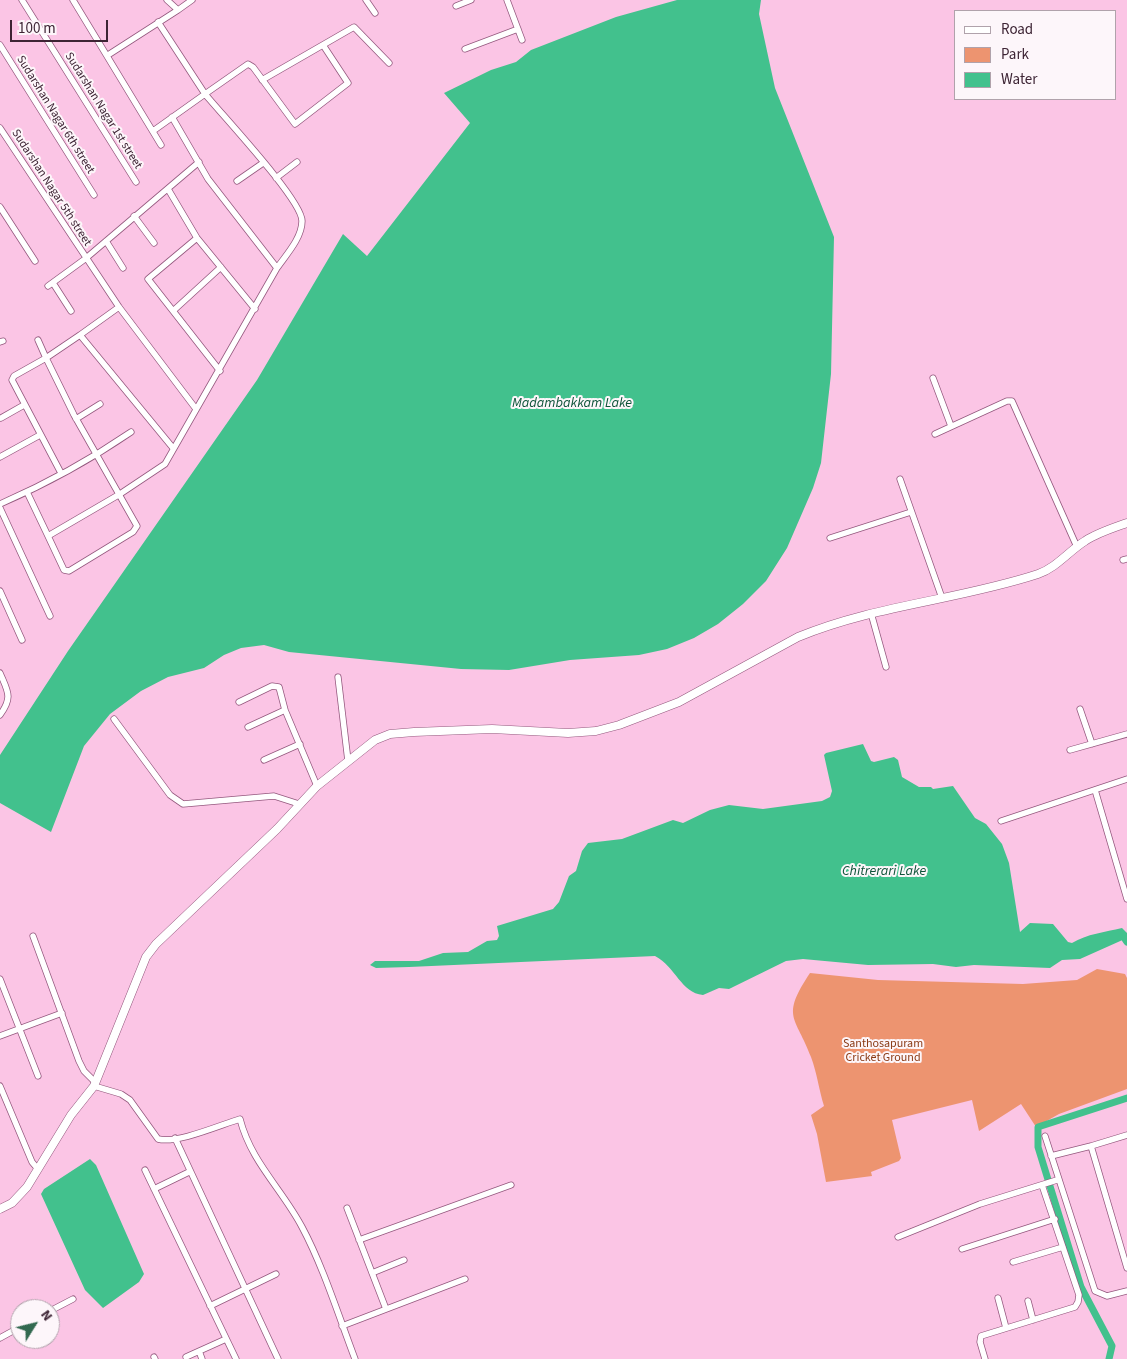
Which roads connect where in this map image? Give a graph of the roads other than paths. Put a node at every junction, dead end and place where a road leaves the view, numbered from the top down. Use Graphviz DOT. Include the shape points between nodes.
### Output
graph roads {
  1 [pos="22,0"];
  2 [pos="73,0"];
  3 [pos="167,0"];
  4 [pos="192,0"];
  5 [pos="366,0"];
  6 [pos="471,0"];
  7 [pos="507,0"];
  8 [pos="456,6"];
  9 [pos="178,10"];
  10 [pos="375,14"];
  11 [pos="158,22"];
  12 [pos="518,29"];
  13 [pos="522,40"];
  14 [pos="0,45"];
  15 [pos="323,45"];
  16 [pos="466,49"];
  17 [pos="108,56"];
  18 [pos="389,63"];
  19 [pos="262,80"];
  20 [pos="205,94"];
  21 [pos="172,117"];
  22 [pos="0,128"];
  23 [pos="153,131"];
  24 [pos="161,145"];
  25 [pos="199,162"];
  26 [pos="297,162"];
  27 [pos="263,163"];
  28 [pos="276,178"];
  29 [pos="237,181"];
  30 [pos="136,182"];
  31 [pos="168,189"];
  32 [pos="94,195"];
  33 [pos="0,207"];
  34 [pos="134,216"];
  35 [pos="197,238"];
  36 [pos="106,241"];
  37 [pos="154,243"];
  38 [pos="85,258"];
  39 [pos="35,261"];
  40 [pos="221,267"];
  41 [pos="123,268"];
  42 [pos="277,268"];
  43 [pos="118,307"];
  44 [pos="255,309"];
  45 [pos="71,311"];
  46 [pos="173,311"];
  47 [pos="80,335"];
  48 [pos="38,340"];
  49 [pos="46,358"];
  50 [pos="220,371"];
  51 [pos="932,378"];
  52 [pos="100,404"];
  53 [pos="24,405"];
  54 [pos="196,409"];
  55 [pos="0,418"];
  56 [pos="76,419"];
  57 [pos="951,426"];
  58 [pos="131,432"];
  59 [pos="935,434"];
  60 [pos="40,435"];
  61 [pos="173,448"];
  62 [pos="98,455"];
  63 [pos="0,456"];
  64 [pos="61,473"];
  65 [pos="900,479"];
  66 [pos="27,492"];
  67 [pos="120,494"];
  68 [pos="0,504"];
  69 [pos="0,508"];
  70 [pos="912,512"];
  71 [pos="1127,523"];
  72 [pos="48,536"];
  73 [pos="830,538"];
  74 [pos="1077,547"];
  75 [pos="0,590"];
  76 [pos="942,598"];
  77 [pos="871,613"];
  78 [pos="50,616"];
  79 [pos="22,640"];
  80 [pos="886,667"];
  81 [pos="0,673"];
  82 [pos="338,677"];
  83 [pos="239,702"];
  84 [pos="1080,709"];
  85 [pos="285,710"];
  86 [pos="0,715"];
  87 [pos="114,719"];
  88 [pos="248,727"];
  89 [pos="1127,734"];
  90 [pos="300,744"];
  91 [pos="1092,744"];
  92 [pos="1070,750"];
  93 [pos="264,760"];
  94 [pos="348,761"];
  95 [pos="1127,779"];
  96 [pos="317,786"];
  97 [pos="1095,790"];
  98 [pos="299,804"];
  99 [pos="1001,821"];
  100 [pos="1127,899"];
  101 [pos="33,936"];
  102 [pos="0,979"];
  103 [pos="62,1013"];
  104 [pos="19,1029"];
  105 [pos="0,1036"];
  106 [pos="38,1076"];
  107 [pos="94,1083"];
  108 [pos="0,1086"];
  109 [pos="1127,1135"];
  110 [pos="1044,1136"];
  111 [pos="175,1138"];
  112 [pos="1091,1146"];
  113 [pos="1051,1156"];
  114 [pos="37,1168"];
  115 [pos="145,1170"];
  116 [pos="189,1172"];
  117 [pos="1056,1180"];
  118 [pos="511,1185"];
  119 [pos="1044,1185"];
  120 [pos="154,1188"];
  121 [pos="347,1208"];
  122 [pos="0,1209"];
  123 [pos="1055,1219"];
  124 [pos="898,1237"];
  125 [pos="359,1240"];
  126 [pos="1124,1244"];
  127 [pos="1063,1247"];
  128 [pos="962,1249"];
  129 [pos="404,1260"];
  130 [pos="1013,1262"];
  131 [pos="1127,1268"];
  132 [pos="372,1273"];
  133 [pos="276,1274"];
  134 [pos="465,1279"];
  135 [pos="244,1289"];
  136 [pos="1127,1291"];
  137 [pos="998,1298"];
  138 [pos="72,1299"];
  139 [pos="1028,1301"];
  140 [pos="60,1306"];
  141 [pos="210,1306"];
  142 [pos="386,1309"];
  143 [pos="1033,1320"];
  144 [pos="342,1326"];
  145 [pos="1006,1328"];
  146 [pos="226,1339"];
  147 [pos="199,1351"];
  148 [pos="186,1358"];
  149 [pos="202,1359"];
  150 [pos="236,1359"];
  151 [pos="278,1359"];
  152 [pos="355,1359"];
  153 [pos="985,1359"];
  1 -- 30 [label="street, Sudarshan Nagar 1st street"];
  2 -- 17 [label="street"];
  3 -- 9 [label="street"];
  4 -- 9 [label="street"];
  5 -- 10 [label="street"];
  6 -- 8 [label="street"];
  7 -- 12 [label="street"];
  9 -- 11 [label="street"];
  11 -- 17 [label="street"];
  11 -- 20 [label="street"];
  12 -- 13 [label="street"];
  12 -- 16 [label="street"];
  14 -- 32 [label="street, Sudarshan Nagar 6th street"];
  15 -- 18 [label="street" via="354,27"];
  15 -- 19 [label="street"];
  15 -- 19 [label="street" via="348,83 295,124"];
  17 -- 23 [label="street"];
  19 -- 20 [label="street" via="250,65 244,65"];
  20 -- 21 [label="street"];
  20 -- 27 [label="street"];
  21 -- 23 [label="street"];
  21 -- 25 [label="street"];
  22 -- 38 [label="street, Sudarshan Nagar 5th street"];
  23 -- 24 [label="street"];
  25 -- 31 [label="street"];
  25 -- 42 [label="street" via="208,179"];
  26 -- 28 [label="street"];
  27 -- 28 [label="street"];
  27 -- 29 [label="street"];
  28 -- 42 [label="street" via="300,212 302,223 297,238"];
  31 -- 34 [label="street"];
  31 -- 35 [label="street"];
  33 -- 39 [label="street"];
  34 -- 36 [label="street"];
  34 -- 37 [label="street"];
  35 -- 40 [label="street"];
  35 -- 46 [label="street" via="148,278"];
  36 -- 38 [label="street"];
  36 -- 41 [label="street"];
  38 -- 43 [label="street, Sudarshan Nagar 5th street"];
  38 -- 45 [label="street" via="50,284"];
  40 -- 44 [label="street"];
  40 -- 46 [label="street"];
  42 -- 44 [label="street"];
  43 -- 47 [label="street"];
  43 -- 54 [label="street, Sudarshan Nagar 5th street"];
  44 -- 50 [label="street"];
  46 -- 50 [label="street"];
  47 -- 49 [label="street"];
  47 -- 61 [label="street"];
  48 -- 49 [label="street"];
  49 -- 53 [label="street" via="13,378 12,383"];
  49 -- 56 [label="street"];
  50 -- 54 [label="street"];
  51 -- 57 [label="street"];
  52 -- 56 [label="street"];
  53 -- 55 [label="street"];
  53 -- 60 [label="street"];
  54 -- 61 [label="street"];
  56 -- 62 [label="street"];
  57 -- 59 [label="street"];
  57 -- 74 [label="street" via="1007,401 1012,402"];
  58 -- 62 [label="street"];
  60 -- 63 [label="street"];
  60 -- 64 [label="street"];
  61 -- 67 [label="street" via="165,464"];
  62 -- 64 [label="street"];
  62 -- 67 [label="street"];
  64 -- 66 [label="street"];
  65 -- 70 [label="street"];
  66 -- 68 [label="street"];
  66 -- 72 [label="street"];
  67 -- 72 [label="street"];
  67 -- 72 [label="street" via="137,524 135,530 69,571 60,566"];
  69 -- 78 [label="street"];
  70 -- 73 [label="street"];
  70 -- 76 [label="street"];
  71 -- 74 [label="street"];
  74 -- 76 [label="street" via="1040,573"];
  75 -- 79 [label="street"];
  76 -- 77 [label="street"];
  77 -- 80 [label="street"];
  77 -- 94 [label="street" via="798,638 679,702 619,725 581,733 492,729 390,734 368,744"];
  81 -- 86 [label="street" via="9,703"];
  82 -- 94 [label="street"];
  83 -- 85 [label="street" via="274,685 279,687"];
  84 -- 91 [label="street"];
  85 -- 88 [label="street"];
  85 -- 90 [label="street"];
  87 -- 98 [label="street" via="170,795 183,804 274,796"];
  89 -- 91 [label="street"];
  90 -- 93 [label="street"];
  90 -- 96 [label="street"];
  91 -- 92 [label="street"];
  94 -- 96 [label="street"];
  95 -- 97 [label="street"];
  96 -- 98 [label="street"];
  97 -- 99 [label="street"];
  97 -- 100 [label="street"];
  98 -- 107 [label="street" via="146,957"];
  101 -- 103 [label="street"];
  102 -- 104 [label="street"];
  103 -- 104 [label="street"];
  103 -- 107 [label="street" via="78,1061"];
  104 -- 105 [label="street"];
  104 -- 106 [label="street"];
  107 -- 111 [label="street" via="130,1100 158,1139"];
  107 -- 114 [label="street"];
  108 -- 114 [label="street"];
  109 -- 112 [label="street"];
  110 -- 113 [label="street"];
  111 -- 116 [label="street"];
  111 -- 144 [label="street" via="240,1119 257,1163 302,1227"];
  112 -- 113 [label="street"];
  112 -- 126 [label="street"];
  113 -- 117 [label="street"];
  114 -- 122 [label="street" via="25,1190"];
  115 -- 120 [label="street"];
  116 -- 120 [label="street"];
  116 -- 135 [label="street"];
  117 -- 119 [label="street"];
  117 -- 136 [label="street" via="1095,1291 1107,1296"];
  118 -- 125 [label="street"];
  119 -- 123 [label="street"];
  119 -- 124 [label="street" via="980,1204"];
  120 -- 141 [label="street"];
  121 -- 125 [label="street"];
  123 -- 127 [label="street"];
  123 -- 128 [label="street"];
  125 -- 132 [label="street"];
  126 -- 131 [label="street"];
  127 -- 130 [label="street"];
  127 -- 143 [label="street" via="1079,1295 1078,1302 1075,1307"];
  129 -- 132 [label="street"];
  132 -- 142 [label="street"];
  133 -- 135 [label="street"];
  134 -- 142 [label="street"];
  135 -- 141 [label="street"];
  135 -- 151 [label="street"];
  137 -- 145 [label="street"];
  138 -- 140 [label="street"];
  139 -- 143 [label="street"];
  141 -- 146 [label="street"];
  142 -- 144 [label="street"];
  143 -- 145 [label="street"];
  144 -- 152 [label="street"];
  145 -- 153 [label="street" via="981,1336"];
  146 -- 147 [label="street"];
  146 -- 150 [label="street"];
  147 -- 148 [label="street"];
  147 -- 149 [label="street"];
}
